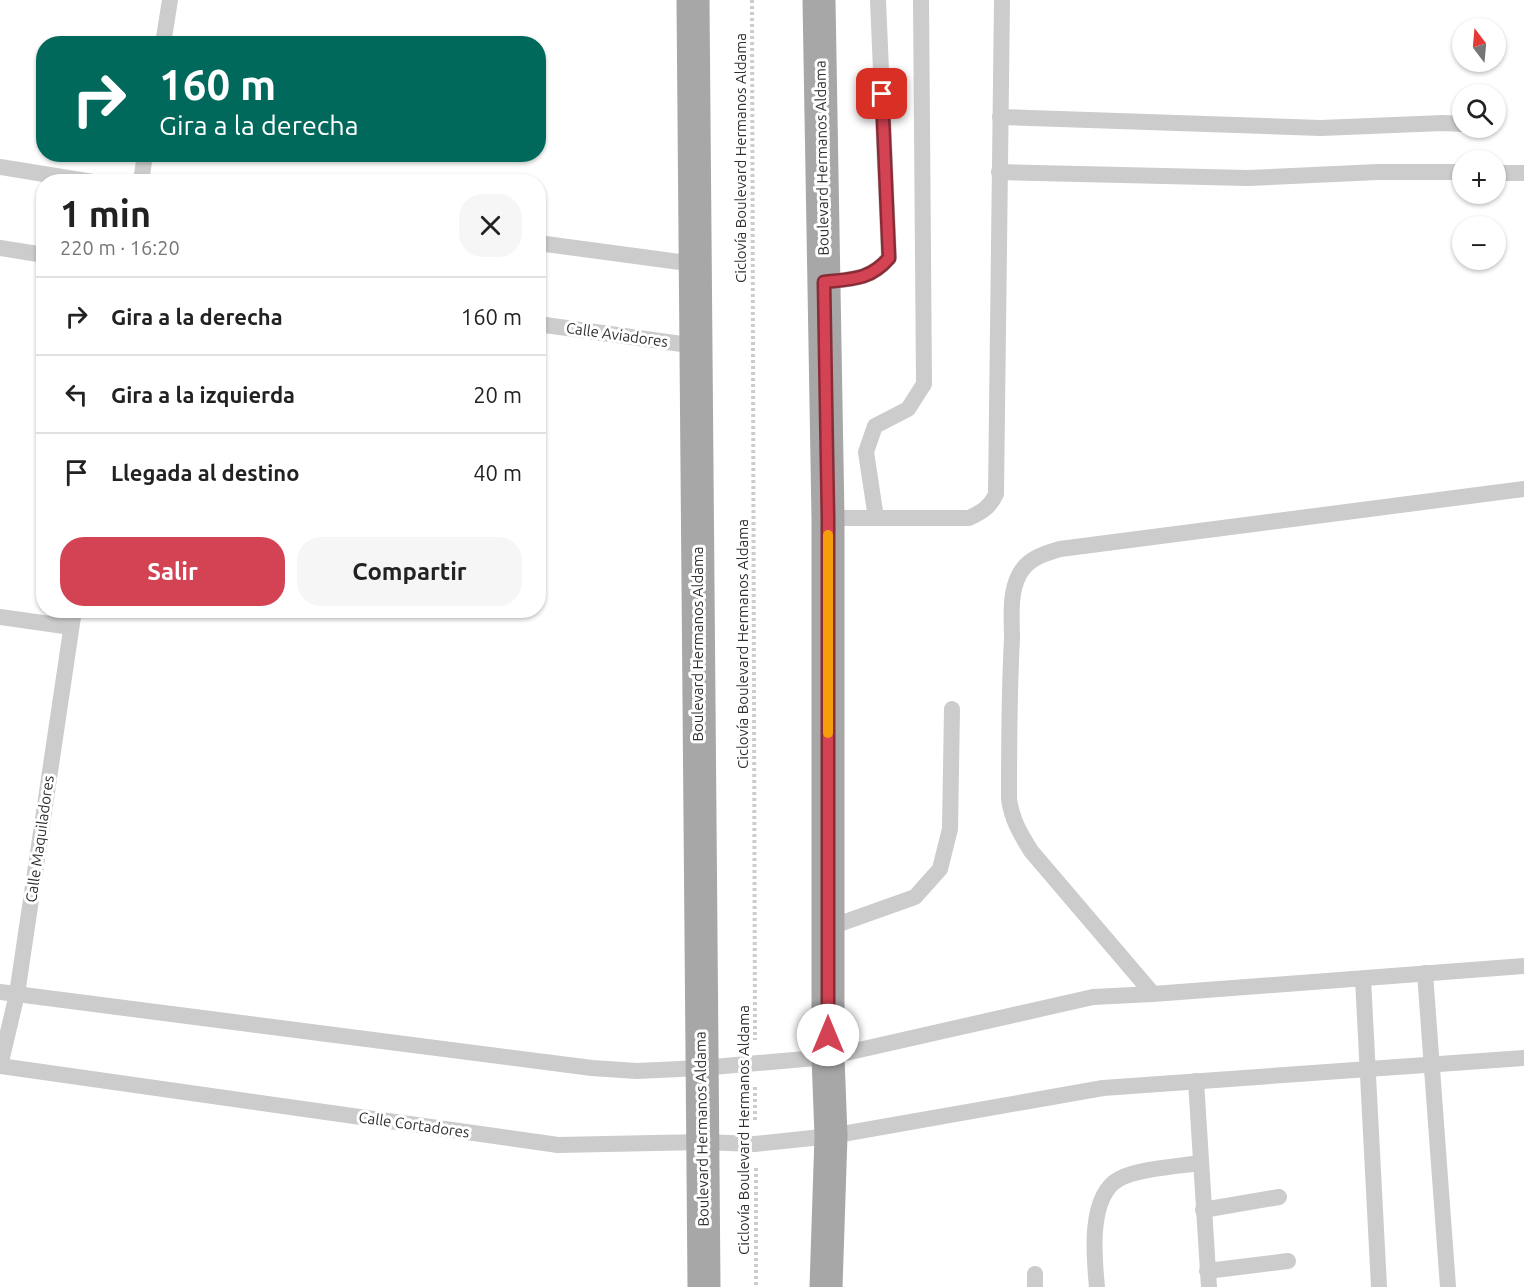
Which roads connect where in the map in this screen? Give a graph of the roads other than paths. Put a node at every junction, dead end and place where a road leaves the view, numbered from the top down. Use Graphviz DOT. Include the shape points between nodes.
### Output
graph roads {
  1 [pos="170,0"];
  2 [pos="693,0"];
  3 [pos="819,0"];
  4 [pos="878,0"];
  5 [pos="921,0"];
  6 [pos="1002,0"];
  7 [pos="164,36"];
  8 [pos="1000,117"];
  9 [pos="1452,123"];
  10 [pos="0,167"];
  11 [pos="999,172"];
  12 [pos="1452,172"];
  13 [pos="1506,172"];
  14 [pos="1524,172"];
  15 [pos="43,174"];
  16 [pos="546,244"];
  17 [pos="0,248"];
  18 [pos="36,254"];
  19 [pos="695,264"];
  20 [pos="824,282"];
  21 [pos="546,325"];
  22 [pos="696,346"];
  23 [pos="1524,489"];
  24 [pos="828,518"];
  25 [pos="876,518"];
  26 [pos="0,618"];
  27 [pos="73,619"];
  28 [pos="952,709"];
  29 [pos="828,928"];
  30 [pos="1524,966"];
  31 [pos="1425,973"];
  32 [pos="1363,979"];
  33 [pos="0,992"];
  34 [pos="17,994"];
  35 [pos="1153,994"];
  36 [pos="828,1057"];
  37 [pos="1524,1058"];
  38 [pos="1433,1065"];
  39 [pos="0,1066"];
  40 [pos="701,1068"];
  41 [pos="1369,1069"];
  42 [pos="1196,1081"];
  43 [pos="831,1136"];
  44 [pos="702,1142"];
  45 [pos="1201,1163"];
  46 [pos="1279,1197"];
  47 [pos="1203,1210"];
  48 [pos="1288,1261"];
  49 [pos="1208,1279"];
  50 [pos="704,1287"];
  51 [pos="826,1287"];
  52 [pos="1097,1287"];
  53 [pos="1379,1287"];
  54 [pos="1448,1287"];
  1 -- 7 [label="lane"];
  2 -- 19 [label="main road, Boulevard Hermanos Aldama"];
  3 -- 20 [label="main road, Boulevard Hermanos Aldama"];
  4 -- 20 [label="lane" via="889,258 878,270 860,278"];
  5 -- 25 [label="lane" via="924,384 908,409 875,426 866,452"];
  6 -- 8 [label="lane"];
  8 -- 9 [label="lane" via="1321,128"];
  8 -- 11 [label="lane"];
  10 -- 15 [label="lane"];
  11 -- 12 [label="lane" via="1248,178"];
  11 -- 25 [label="lane" via="996,494 990,505 969,518"];
  13 -- 14 [label="lane"];
  16 -- 19 [label="lane"];
  17 -- 18 [label="lane"];
  19 -- 22 [label="main road, Boulevard Hermanos Aldama"];
  20 -- 24 [label="main road, Boulevard Hermanos Aldama"];
  21 -- 22 [label="lane, Calle Aviadores"];
  22 -- 40 [label="main road, Boulevard Hermanos Aldama"];
  23 -- 35 [label="lane" via="1060,549 1029,561 1013,590 1009,799 1012,817 1031,851"];
  24 -- 25 [label="lane"];
  24 -- 29 [label="main road, Boulevard Hermanos Aldama"];
  26 -- 27 [label="lane"];
  27 -- 34 [label="lane, Calle Maquiladores"];
  28 -- 29 [label="lane" via="950,829 940,868 915,897"];
  29 -- 36 [label="main road, Boulevard Hermanos Aldama"];
  30 -- 31 [label="lane"];
  31 -- 32 [label="lane"];
  31 -- 38 [label="lane"];
  32 -- 35 [label="lane"];
  32 -- 41 [label="lane"];
  33 -- 34 [label="lane"];
  34 -- 39 [label="lane, Calle Maquiladores"];
  34 -- 40 [label="lane" via="592,1068"];
  35 -- 36 [label="lane" via="1093,997"];
  36 -- 40 [label="lane"];
  36 -- 43 [label="main road, Boulevard Hermanos Aldama"];
  37 -- 38 [label="lane, Calle Cortadores"];
  38 -- 41 [label="lane, Calle Cortadores"];
  38 -- 54 [label="lane"];
  39 -- 44 [label="lane, Calle Cortadores" via="558,1145"];
  40 -- 44 [label="main road, Boulevard Hermanos Aldama"];
  41 -- 42 [label="lane, Calle Cortadores"];
  41 -- 53 [label="lane"];
  42 -- 43 [label="lane, Calle Cortadores" via="1103,1088"];
  42 -- 45 [label="lane"];
  43 -- 44 [label="lane, Calle Cortadores" via="755,1144"];
  43 -- 51 [label="main road, Boulevard Hermanos Aldama"];
  44 -- 50 [label="main road, Boulevard Hermanos Aldama"];
  45 -- 47 [label="lane"];
  45 -- 52 [label="lane" via="1130,1174 1106,1191 1094,1234"];
  46 -- 47 [label="lane"];
  47 -- 49 [label="lane"];
  48 -- 49 [label="lane"];
}
